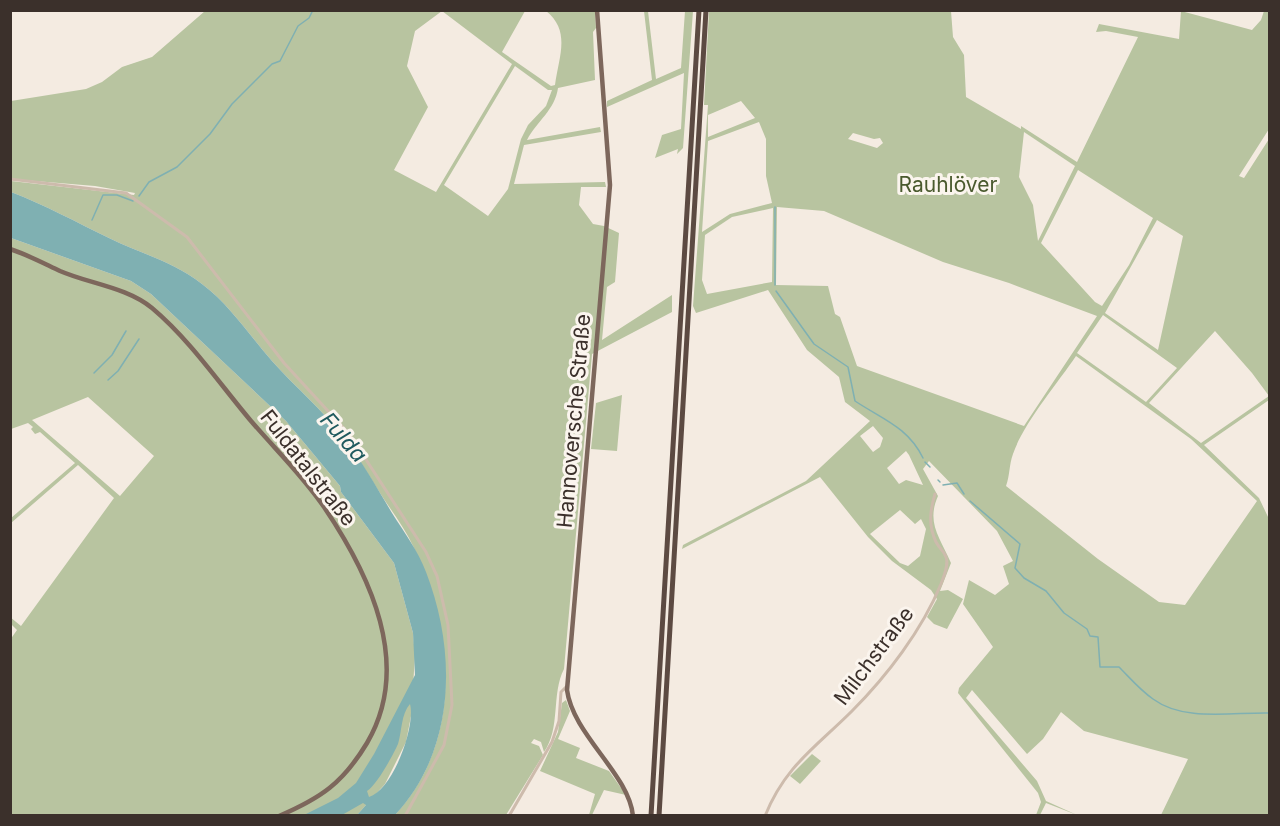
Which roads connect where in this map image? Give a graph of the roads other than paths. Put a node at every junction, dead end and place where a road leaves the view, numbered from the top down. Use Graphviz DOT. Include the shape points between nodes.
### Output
graph roads {
  1 [pos="597,10"];
  2 [pos="699,10"];
  3 [pos="706,10"];
  4 [pos="10,179"];
  5 [pos="10,249"];
  6 [pos="935,494"];
  7 [pos="567,686"];
  8 [pos="279,816"];
  9 [pos="405,816"];
  10 [pos="509,816"];
  11 [pos="633,816"];
  12 [pos="651,816"];
  13 [pos="659,816"];
  14 [pos="765,816"];
  1 -- 7 [label="main road, Hannoversche Straße" via="610,185"];
  2 -- 12 [label="highway"];
  3 -- 13 [label="highway"];
  4 -- 9 [label="street" via="126,193 196,245 284,363 350,435 426,552 437,576 448,626 452,705 444,745"];
  5 -- 8 [label="main road, Fuldatalstraße" via="128,294 151,308 309,489 343,538 360,572 379,615 386,647 388,680 381,717 355,763 341,779 315,799"];
  6 -- 14 [label="street, Milchstraße" via="931,526 947,559 941,584 915,632 868,694 785,776"];
  7 -- 10 [label="street" via="561,692 559,721 552,742"];
  7 -- 11 [label="main road, Hannoversche Straße" via="570,703 598,754 625,788"];
}
